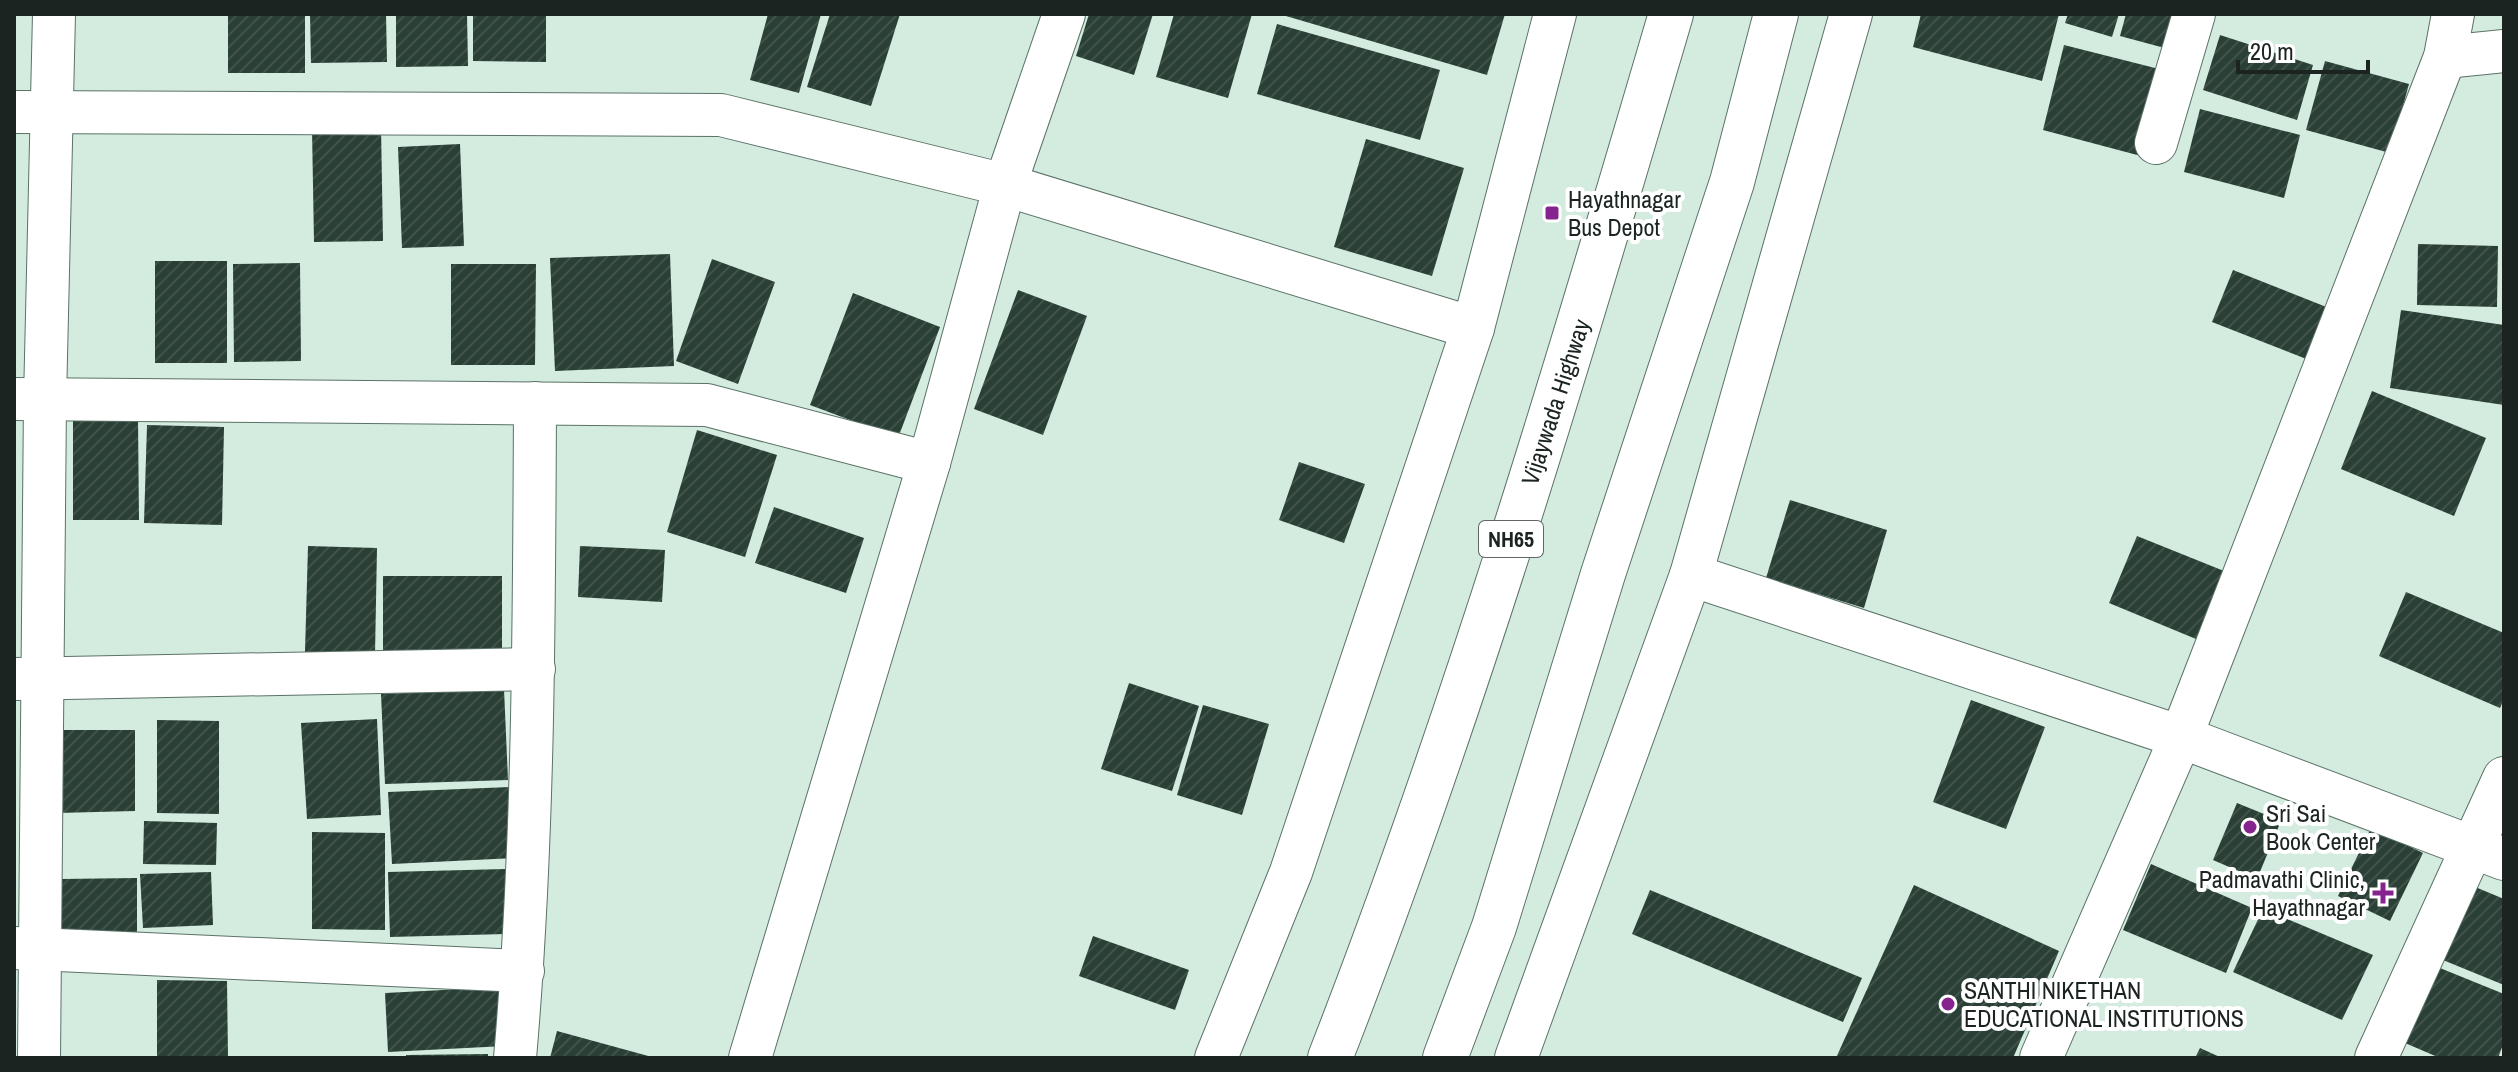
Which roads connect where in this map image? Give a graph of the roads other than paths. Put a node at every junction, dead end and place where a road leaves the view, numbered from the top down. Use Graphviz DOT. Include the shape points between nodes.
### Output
graph roads {
  1 [pos="54,14"];
  2 [pos="1064,14"];
  3 [pos="1555,14"];
  4 [pos="1671,14"];
  5 [pos="1776,14"];
  6 [pos="1851,14"];
  7 [pos="2194,14"];
  8 [pos="2453,14"];
  9 [pos="2504,51"];
  10 [pos="2445,57"];
  11 [pos="33,113"];
  12 [pos="2156,143"];
  13 [pos="1005,185"];
  14 [pos="1473,328"];
  15 [pos="30,399"];
  16 [pos="535,403"];
  17 [pos="929,463"];
  18 [pos="1691,575"];
  19 [pos="534,669"];
  20 [pos="28,679"];
  21 [pos="2181,737"];
  22 [pos="2504,778"];
  23 [pos="2488,853"];
  24 [pos="28,947"];
  25 [pos="523,971"];
  26 [pos="39,1058"];
  27 [pos="515,1058"];
  28 [pos="750,1058"];
  29 [pos="1216,1058"];
  30 [pos="1330,1058"];
  31 [pos="1445,1058"];
  32 [pos="1516,1058"];
  33 [pos="2041,1058"];
  34 [pos="2376,1058"];
  1 -- 11 [label="street"];
  2 -- 13 [label="street"];
  3 -- 14 [label="street"];
  4 -- 30 [label="highway, Vijaywada Highway / NH65" via="1544,440 1398,885"];
  5 -- 31 [label="highway" via="1732,182 1494,927"];
  6 -- 18 [label="street"];
  7 -- 12 [label="street"];
  8 -- 10 [label="street"];
  9 -- 10 [label="street"];
  10 -- 21 [label="street"];
  11 -- 13 [label="street" via="721,115"];
  11 -- 15 [label="street"];
  13 -- 14 [label="street"];
  13 -- 17 [label="street"];
  14 -- 29 [label="street" via="1291,872"];
  15 -- 16 [label="street"];
  15 -- 20 [label="street"];
  16 -- 17 [label="street" via="707,405"];
  16 -- 19 [label="street"];
  17 -- 28 [label="street"];
  18 -- 21 [label="street"];
  18 -- 32 [label="street"];
  19 -- 20 [label="street"];
  19 -- 25 [label="street"];
  20 -- 24 [label="street"];
  21 -- 23 [label="street"];
  21 -- 33 [label="street"];
  22 -- 23 [label="street"];
  23 -- 34 [label="street"];
  24 -- 25 [label="street"];
  24 -- 26 [label="street"];
  25 -- 27 [label="street"];
}
